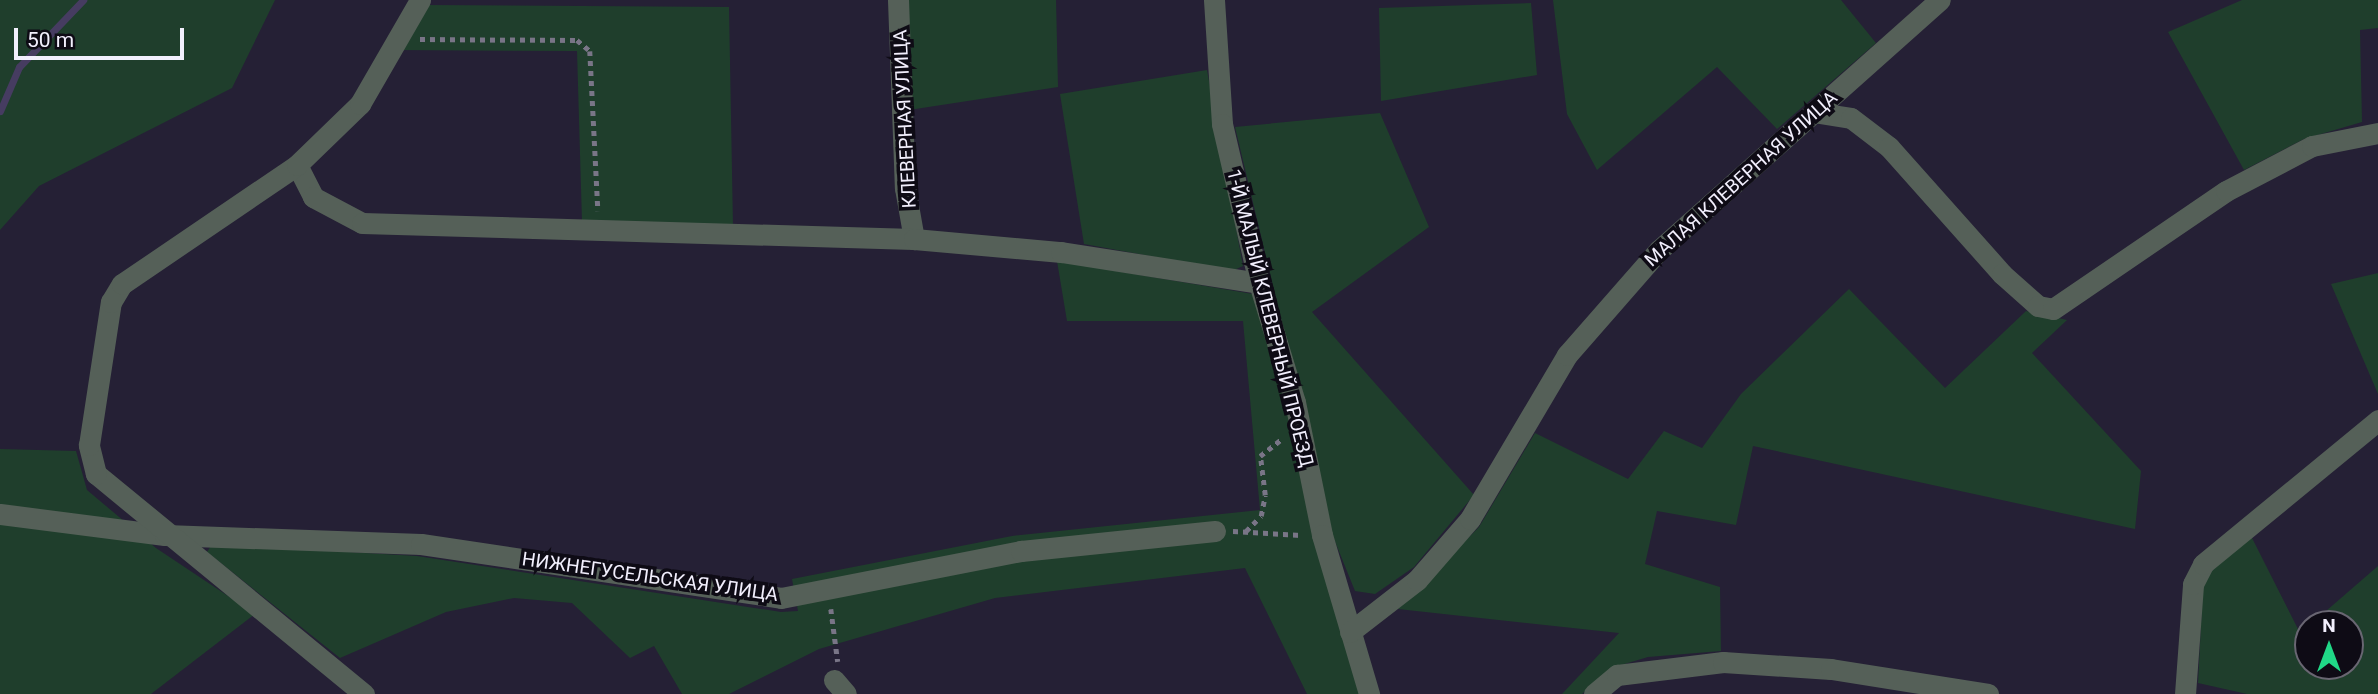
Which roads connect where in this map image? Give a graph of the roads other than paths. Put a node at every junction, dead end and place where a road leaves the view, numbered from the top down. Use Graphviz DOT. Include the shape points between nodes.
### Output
graph roads {
  1 [pos="420,0"];
  2 [pos="898,0"];
  3 [pos="1214,0"];
  4 [pos="1940,0"];
  5 [pos="1813,113"];
  6 [pos="2378,133"];
  7 [pos="297,164"];
  8 [pos="914,239"];
  9 [pos="1259,283"];
  10 [pos="2378,420"];
  11 [pos="0,514"];
  12 [pos="1215,531"];
  13 [pos="165,535"];
  14 [pos="1350,632"];
  15 [pos="364,694"];
  16 [pos="1369,694"];
  17 [pos="1594,694"];
  18 [pos="1988,694"];
  19 [pos="2185,694"];
  1 -- 7 [label="street" via="395,36 360,104"];
  2 -- 8 [label="street, КЛЕВЕРНАЯ УЛИЦА" via="905,188"];
  3 -- 9 [label="street, 1-Й МАЛЫЙ КЛЕВЕРНЫЙ ПРОЕЗД" via="1222,124"];
  4 -- 5 [label="street, МАЛАЯ КЛЕВЕРНАЯ УЛИЦА"];
  5 -- 6 [label="street" via="1851,118 1889,147 2002,274 2038,306 2053,309 2226,191 2312,146"];
  5 -- 14 [label="street, МАЛАЯ КЛЕВЕРНАЯ УЛИЦА" via="1659,250 1567,355 1470,519 1417,580"];
  7 -- 8 [label="street" via="313,197 362,223"];
  7 -- 13 [label="street" via="140,267 111,302 91,455 96,474"];
  8 -- 9 [label="street" via="1061,252"];
  9 -- 14 [label="street, 1-Й МАЛЫЙ КЛЕВЕРНЫЙ ПРОЕЗД"];
  10 -- 19 [label="street" via="2203,564 2193,584"];
  11 -- 13 [label="street, НИЖНЕГУСЕЛЬСКАЯ УЛИЦА"];
  12 -- 13 [label="street, НИЖНЕГУСЕЛЬСКАЯ УЛИЦА" via="1021,551 781,598 421,544"];
  13 -- 15 [label="street" via="257,600"];
  14 -- 16 [label="street, 1-Й МАЛЫЙ КЛЕВЕРНЫЙ ПРОЕЗД"];
  17 -- 18 [label="street" via="1617,675 1723,662 1831,669"];
}
